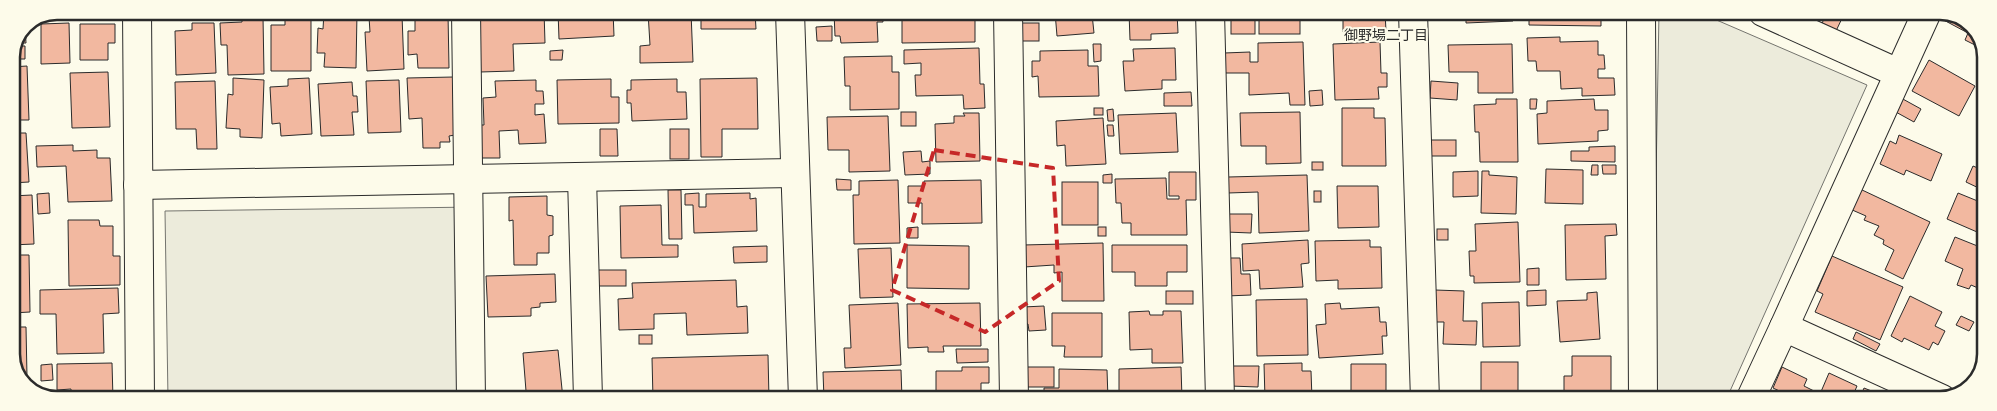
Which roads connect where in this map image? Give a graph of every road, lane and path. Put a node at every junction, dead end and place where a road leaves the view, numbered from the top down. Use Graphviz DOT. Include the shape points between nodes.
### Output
graph roads {
  1 [pos="137,20"];
  2 [pos="466,20"];
  3 [pos="790,20"];
  4 [pos="1008,20"];
  5 [pos="1210,20"];
  6 [pos="1413,20"];
  7 [pos="1641,20"];
  8 [pos="1781,20"];
  9 [pos="1923,20"];
  10 [pos="1898,73"];
  11 [pos="795,173"];
  12 [pos="582,177"];
  13 [pos="468,179"];
  14 [pos="138,185"];
  15 [pos="1784,327"];
  16 [pos="140,391"];
  17 [pos="470,391"];
  18 [pos="588,391"];
  19 [pos="803,391"];
  20 [pos="1014,391"];
  21 [pos="1220,391"];
  22 [pos="1425,391"];
  23 [pos="1643,391"];
  24 [pos="1754,391"];
  25 [pos="1924,391"];
  1 -- 14 [label="street"];
  2 -- 13 [label="street"];
  3 -- 11 [label="street"];
  4 -- 20 [label="street"];
  5 -- 21 [label="street"];
  6 -- 22 [label="street"];
  7 -- 23 [label="street"];
  8 -- 10 [label="street"];
  9 -- 10 [label="street"];
  10 -- 15 [label="street"];
  11 -- 12 [label="street"];
  11 -- 19 [label="street"];
  12 -- 13 [label="street"];
  12 -- 18 [label="street"];
  13 -- 14 [label="street"];
  13 -- 17 [label="street"];
  14 -- 16 [label="street"];
  15 -- 24 [label="street"];
  15 -- 25 [label="street"];
}
